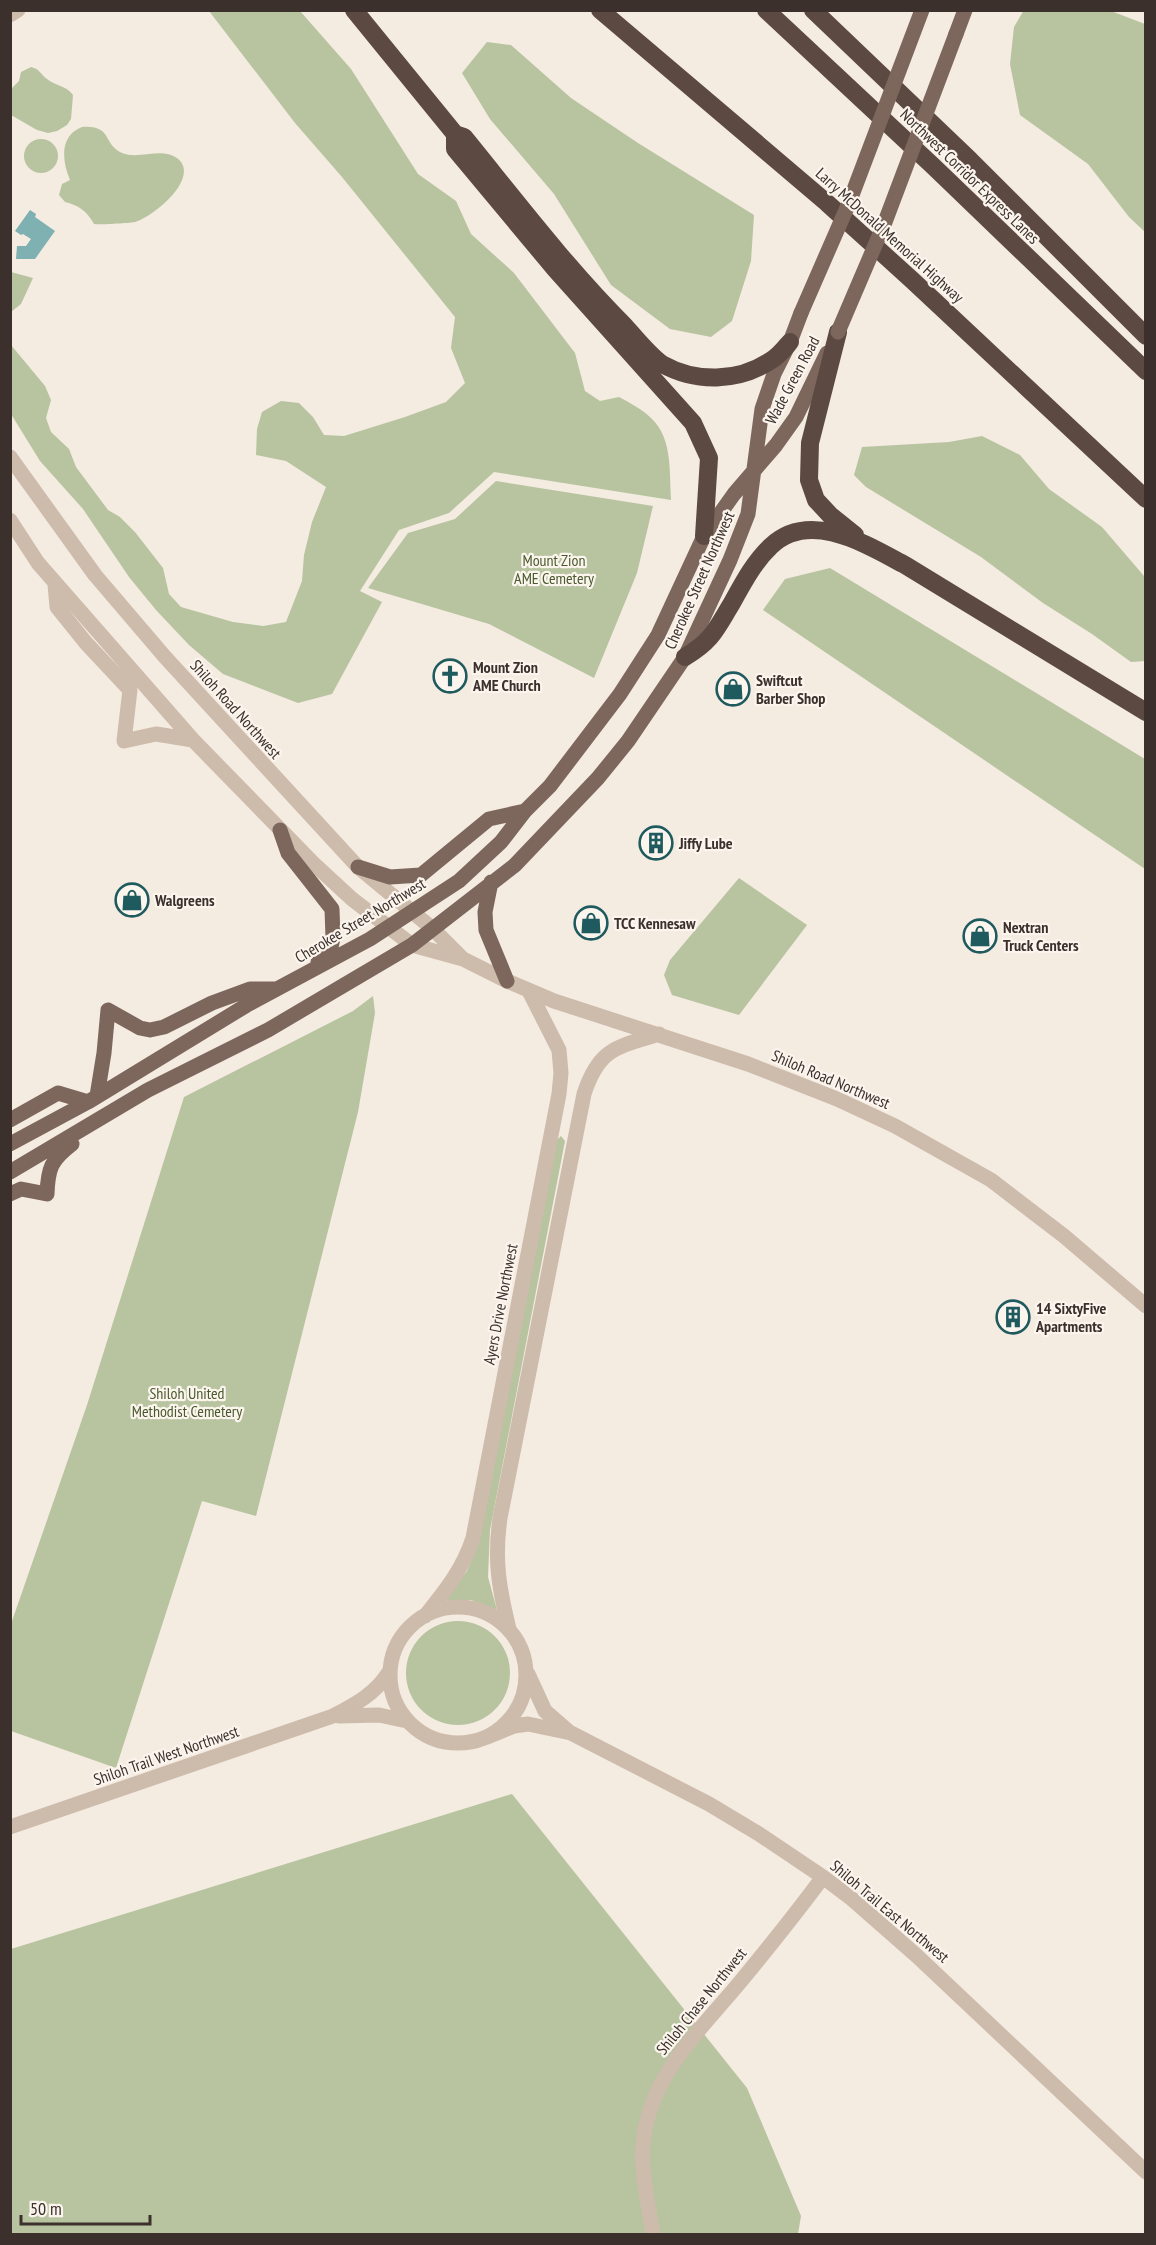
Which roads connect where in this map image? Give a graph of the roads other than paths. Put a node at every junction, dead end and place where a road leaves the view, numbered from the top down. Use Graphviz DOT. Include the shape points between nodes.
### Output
graph roads {
  1 [pos="18,10"];
  2 [pos="354,10"];
  3 [pos="600,10"];
  4 [pos="765,10"];
  5 [pos="813,10"];
  6 [pos="922,10"];
  7 [pos="966,10"];
  8 [pos="10,15"];
  9 [pos="455,134"];
  10 [pos="838,332"];
  11 [pos="1146,336"];
  12 [pos="790,342"];
  13 [pos="1146,371"];
  14 [pos="10,457"];
  15 [pos="754,470"];
  16 [pos="1146,499"];
  17 [pos="10,520"];
  18 [pos="704,536"];
  19 [pos="870,547"];
  20 [pos="55,584"];
  21 [pos="685,657"];
  22 [pos="1146,712"];
  23 [pos="193,740"];
  24 [pos="525,811"];
  25 [pos="280,831"];
  26 [pos="358,867"];
  27 [pos="491,882"];
  28 [pos="412,912"];
  29 [pos="389,927"];
  30 [pos="433,928"];
  31 [pos="412,945"];
  32 [pos="463,959"];
  33 [pos="313,969"];
  34 [pos="507,981"];
  35 [pos="278,989"];
  36 [pos="529,991"];
  37 [pos="659,1034"];
  38 [pos="92,1099"];
  39 [pos="117,1109"];
  40 [pos="10,1120"];
  41 [pos="10,1144"];
  42 [pos="10,1172"];
  43 [pos="10,1194"];
  44 [pos="1146,1306"];
  45 [pos="424,1616"];
  46 [pos="509,1629"];
  47 [pos="526,1670"];
  48 [pos="389,1672"];
  49 [pos="333,1716"];
  50 [pos="407,1721"];
  51 [pos="571,1733"];
  52 [pos="487,1737"];
  53 [pos="10,1827"];
  54 [pos="823,1877"];
  55 [pos="1146,2172"];
  56 [pos="653,2235"];
  1 -- 8 [label="street"];
  2 -- 9 [label="highway"];
  3 -- 16 [label="highway, Larry McDonald Memorial Highway" via="835,210"];
  4 -- 13 [label="highway, Northwest Corridor Express Lanes"];
  5 -- 11 [label="highway"];
  6 -- 12 [label="main road, Wade Green Road, bridge" via="857,182"];
  7 -- 10 [label="main road, Wade Green Road, bridge"];
  9 -- 12 [label="highway" via="464,137 609,310 661,363 694,376 725,378 772,360"];
  9 -- 18 [label="highway" via="454,149 693,423 709,458"];
  10 -- 15 [label="main road, Wade Green Road" via="796,417"];
  10 -- 19 [label="highway" via="810,443 809,480 823,508"];
  12 -- 15 [label="main road, Wade Green Road" via="762,409"];
  14 -- 26 [label="street, Shiloh Road Northwest" via="102,583"];
  15 -- 18 [label="main road, Cherokee Street Northwest"];
  15 -- 21 [label="main road, Cherokee Street Northwest" via="748,514"];
  17 -- 20 [label="street, Shiloh Road Northwest"];
  18 -- 24 [label="main road, Cherokee Street Northwest" via="641,663 550,786"];
  19 -- 21 [label="highway" via="812,528 781,538 748,575 717,631 704,646"];
  19 -- 22 [label="highway"];
  20 -- 23 [label="street, Shiloh Road Northwest"];
  20 -- 23 [label="street" via="57,607 130,690 124,741 156,734"];
  21 -- 27 [label="main road, Cherokee Street Northwest" via="598,778 515,865"];
  23 -- 25 [label="street, Shiloh Road Northwest"];
  24 -- 26 [label="main road" via="489,819 421,875 390,877"];
  24 -- 28 [label="main road, Cherokee Street Northwest" via="501,842 459,881"];
  25 -- 29 [label="street, Shiloh Road Northwest" via="352,899"];
  25 -- 33 [label="main road" via="288,853 332,909 331,947"];
  26 -- 28 [label="street, Shiloh Road Northwest"];
  27 -- 30 [label="main road, Cherokee Street Northwest"];
  27 -- 34 [label="main road" via="486,930"];
  28 -- 29 [label="main road, Cherokee Street Northwest"];
  28 -- 30 [label="street, Shiloh Road Northwest"];
  29 -- 31 [label="street, Shiloh Road Northwest"];
  29 -- 33 [label="main road, Cherokee Street Northwest"];
  30 -- 31 [label="main road, Cherokee Street Northwest"];
  30 -- 32 [label="street, Shiloh Road Northwest"];
  31 -- 32 [label="street, Shiloh Road Northwest"];
  31 -- 39 [label="main road, Cherokee Street Northwest" via="268,1030"];
  32 -- 34 [label="street, Shiloh Road Northwest"];
  33 -- 35 [label="main road, Cherokee Street Northwest"];
  34 -- 36 [label="street, Shiloh Road Northwest"];
  35 -- 38 [label="main road, Cherokee Street Northwest"];
  35 -- 38 [label="main road" via="250,989 150,1030 108,1010 104,1053"];
  36 -- 37 [label="street, Shiloh Road Northwest"];
  36 -- 45 [label="street, Ayers Drive Northwest" via="559,1050 559,1094 473,1538 455,1577"];
  37 -- 44 [label="street, Shiloh Road Northwest" via="782,1076 914,1136 991,1180"];
  37 -- 46 [label="street" via="624,1045 605,1056 595,1066 584,1094 496,1546"];
  38 -- 40 [label="main road" via="58,1094"];
  38 -- 41 [label="main road, Cherokee Street Northwest"];
  39 -- 42 [label="main road, Cherokee Street Northwest"];
  39 -- 43 [label="main road" via="57,1156 48,1172 46,1194 21,1189"];
  45 -- 46 [label="street" via="451,1607 470,1608 484,1612"];
  45 -- 48 [label="street" via="402,1635"];
  46 -- 47 [label="street"];
  47 -- 51 [label="street, Shiloh Trail East Northwest" via="545,1711"];
  47 -- 52 [label="street" via="522,1700 502,1727"];
  48 -- 49 [label="street, Shiloh Trail West Northwest" via="372,1693"];
  48 -- 50 [label="street" via="394,1699"];
  49 -- 50 [label="street, Shiloh Trail West Northwest" via="379,1714"];
  49 -- 53 [label="street, Shiloh Trail West Northwest"];
  50 -- 52 [label="street" via="436,1740 471,1742"];
  51 -- 52 [label="street, Shiloh Trail East Northwest" via="528,1724"];
  51 -- 54 [label="street, Shiloh Trail East Northwest" via="709,1804"];
  54 -- 55 [label="street, Shiloh Trail East Northwest" via="917,1956"];
  54 -- 56 [label="street, Shiloh Chase Northwest" via="682,2050 658,2090 647,2118 643,2147"];
}
